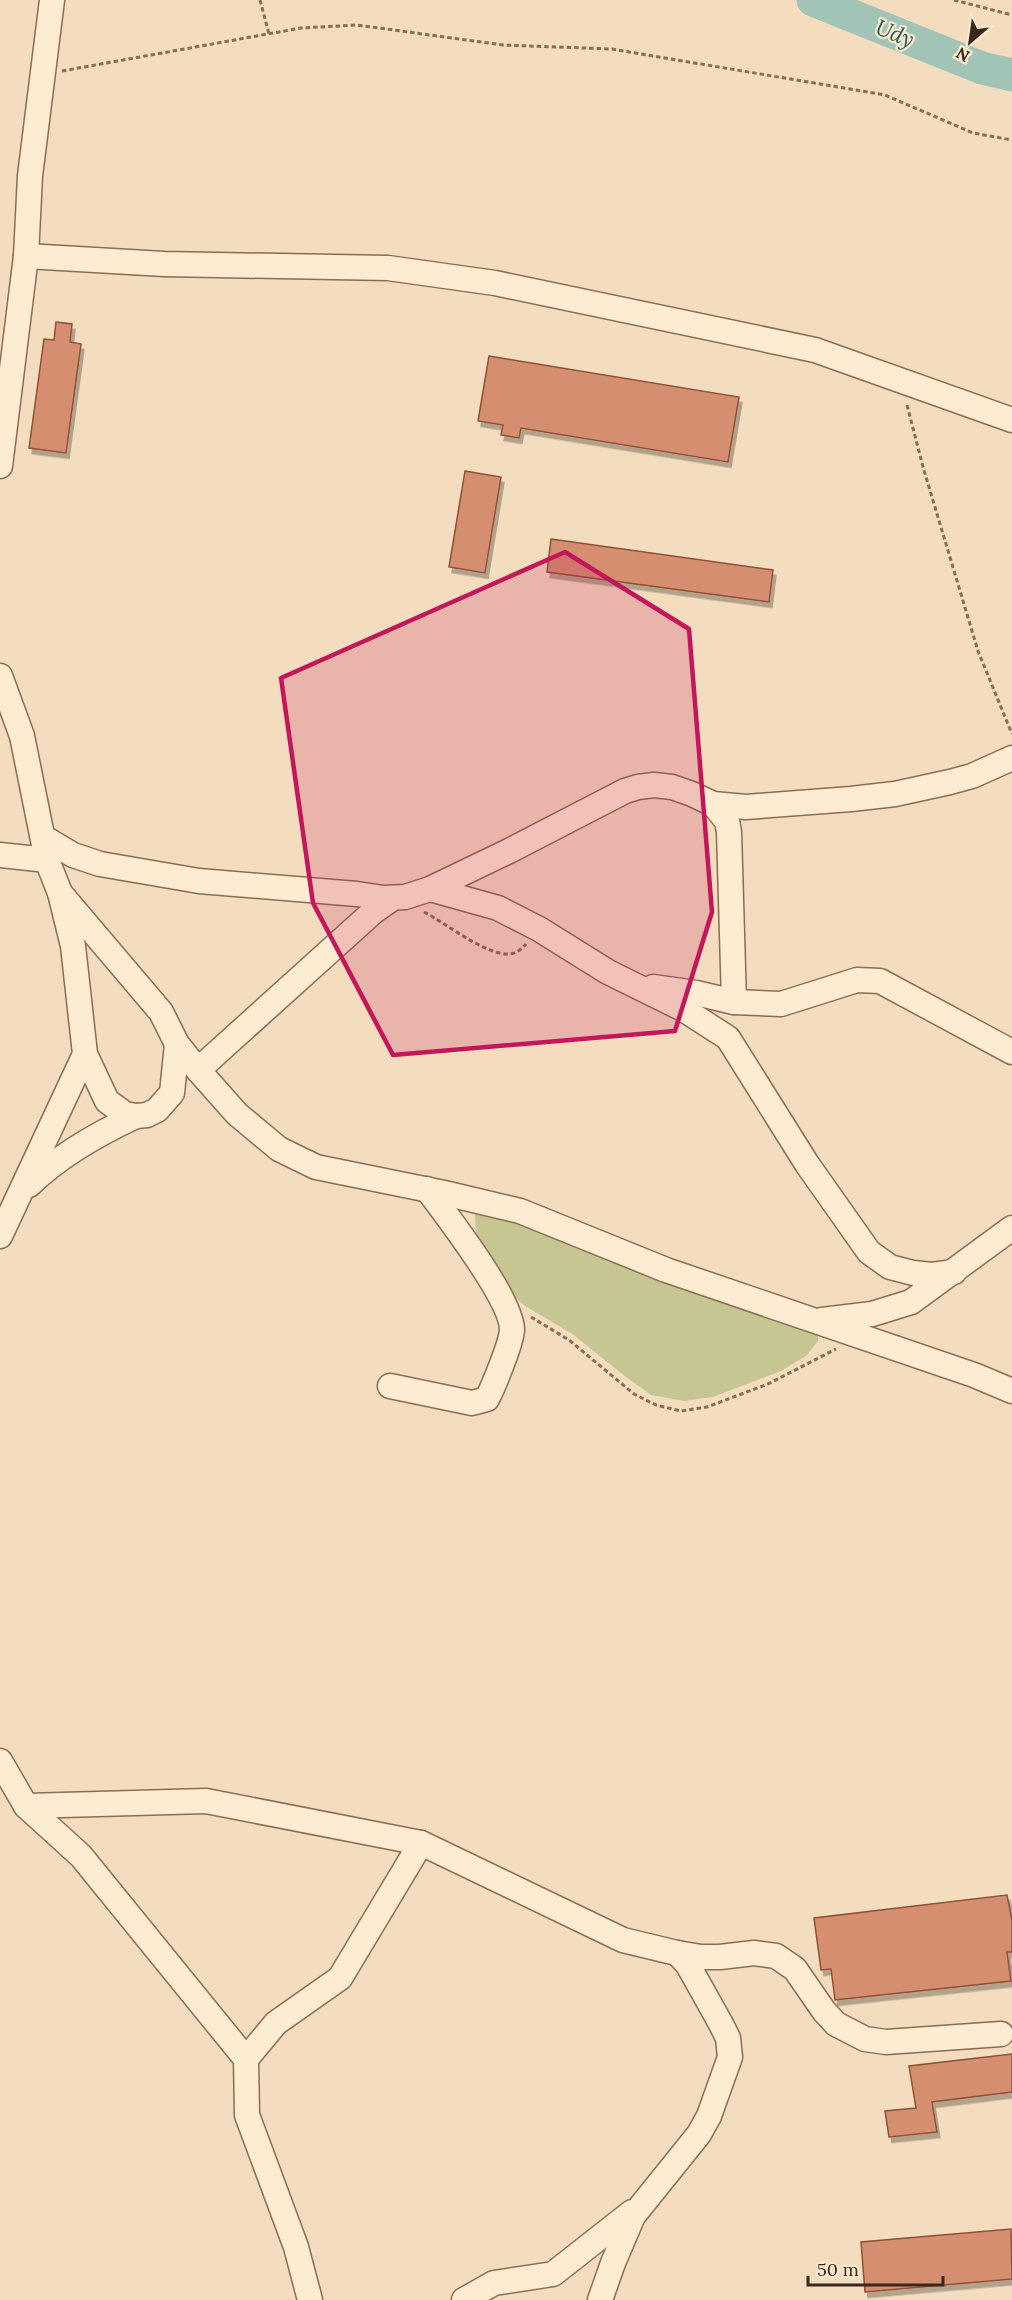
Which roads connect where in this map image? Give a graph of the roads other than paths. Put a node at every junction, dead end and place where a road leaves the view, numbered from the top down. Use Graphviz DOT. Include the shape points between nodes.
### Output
graph roads {
  1 [pos="51,11"];
  2 [pos="26,256"];
  3 [pos="1012,420"];
  4 [pos="0,466"];
  5 [pos="0,676"];
  6 [pos="1012,758"];
  7 [pos="713,804"];
  8 [pos="45,848"];
  9 [pos="0,855"];
  10 [pos="60,893"];
  11 [pos="393,898"];
  12 [pos="425,899"];
  13 [pos="632,984"];
  14 [pos="734,1002"];
  15 [pos="177,1044"];
  16 [pos="1012,1052"];
  17 [pos="85,1054"];
  18 [pos="198,1070"];
  19 [pos="136,1116"];
  20 [pos="427,1189"];
  21 [pos="20,1193"];
  22 [pos="1012,1228"];
  23 [pos="0,1236"];
  24 [pos="954,1272"];
  25 [pos="813,1321"];
  26 [pos="390,1386"];
  27 [pos="1012,1391"];
  28 [pos="0,1761"];
  29 [pos="26,1806"];
  30 [pos="421,1843"];
  31 [pos="677,1953"];
  32 [pos="1001,2034"];
  33 [pos="246,2059"];
  34 [pos="643,2203"];
  35 [pos="310,2300"];
  36 [pos="464,2300"];
  37 [pos="600,2300"];
  1 -- 2 [label="street" via="30,176"];
  2 -- 3 [label="street" via="164,264 388,268 495,284 815,350"];
  2 -- 4 [label="street"];
  5 -- 8 [label="street" via="22,736"];
  6 -- 7 [label="street" via="972,776 895,794 746,807"];
  7 -- 12 [label="street" via="672,787 654,785 625,791"];
  7 -- 14 [label="street" via="727,821 729,832"];
  8 -- 9 [label="street"];
  8 -- 10 [label="street"];
  8 -- 11 [label="street" via="100,864 198,881"];
  10 -- 15 [label="street" via="161,1012"];
  10 -- 17 [label="street" via="73,946"];
  11 -- 12 [label="street"];
  11 -- 18 [label="street"];
  12 -- 13 [label="street" via="498,908"];
  13 -- 14 [label="street"];
  13 -- 24 [label="street" via="683,1009 728,1038 807,1164 869,1252 890,1267 913,1273"];
  14 -- 16 [label="street" via="781,1004 857,980 880,981"];
  15 -- 18 [label="street"];
  15 -- 19 [label="street" via="172,1093 158,1110"];
  17 -- 19 [label="street" via="107,1101 125,1114"];
  17 -- 21 [label="street"];
  18 -- 20 [label="street" via="237,1114 279,1149 316,1167"];
  19 -- 21 [label="street" via="72,1150"];
  20 -- 25 [label="street" via="519,1211 666,1270"];
  20 -- 26 [label="street" via="470,1246 506,1309 512,1330 487,1399 472,1403"];
  21 -- 23 [label="street"];
  22 -- 24 [label="street"];
  24 -- 25 [label="street" via="911,1302 872,1314"];
  25 -- 27 [label="street"];
  28 -- 29 [label="street"];
  29 -- 30 [label="street" via="206,1801"];
  29 -- 33 [label="street" via="81,1856"];
  30 -- 31 [label="street" via="623,1940"];
  30 -- 33 [label="street" via="340,1978 276,2024"];
  31 -- 32 [label="street" via="701,1957 754,1953 776,1956 795,1969 836,2024 865,2039 886,2042"];
  31 -- 34 [label="street" via="688,1965 721,2024 728,2038 730,2057 699,2134"];
  33 -- 35 [label="street" via="247,2115 296,2247"];
  34 -- 36 [label="street" via="553,2274 494,2283"];
  34 -- 37 [label="street" via="612,2263"];
}
